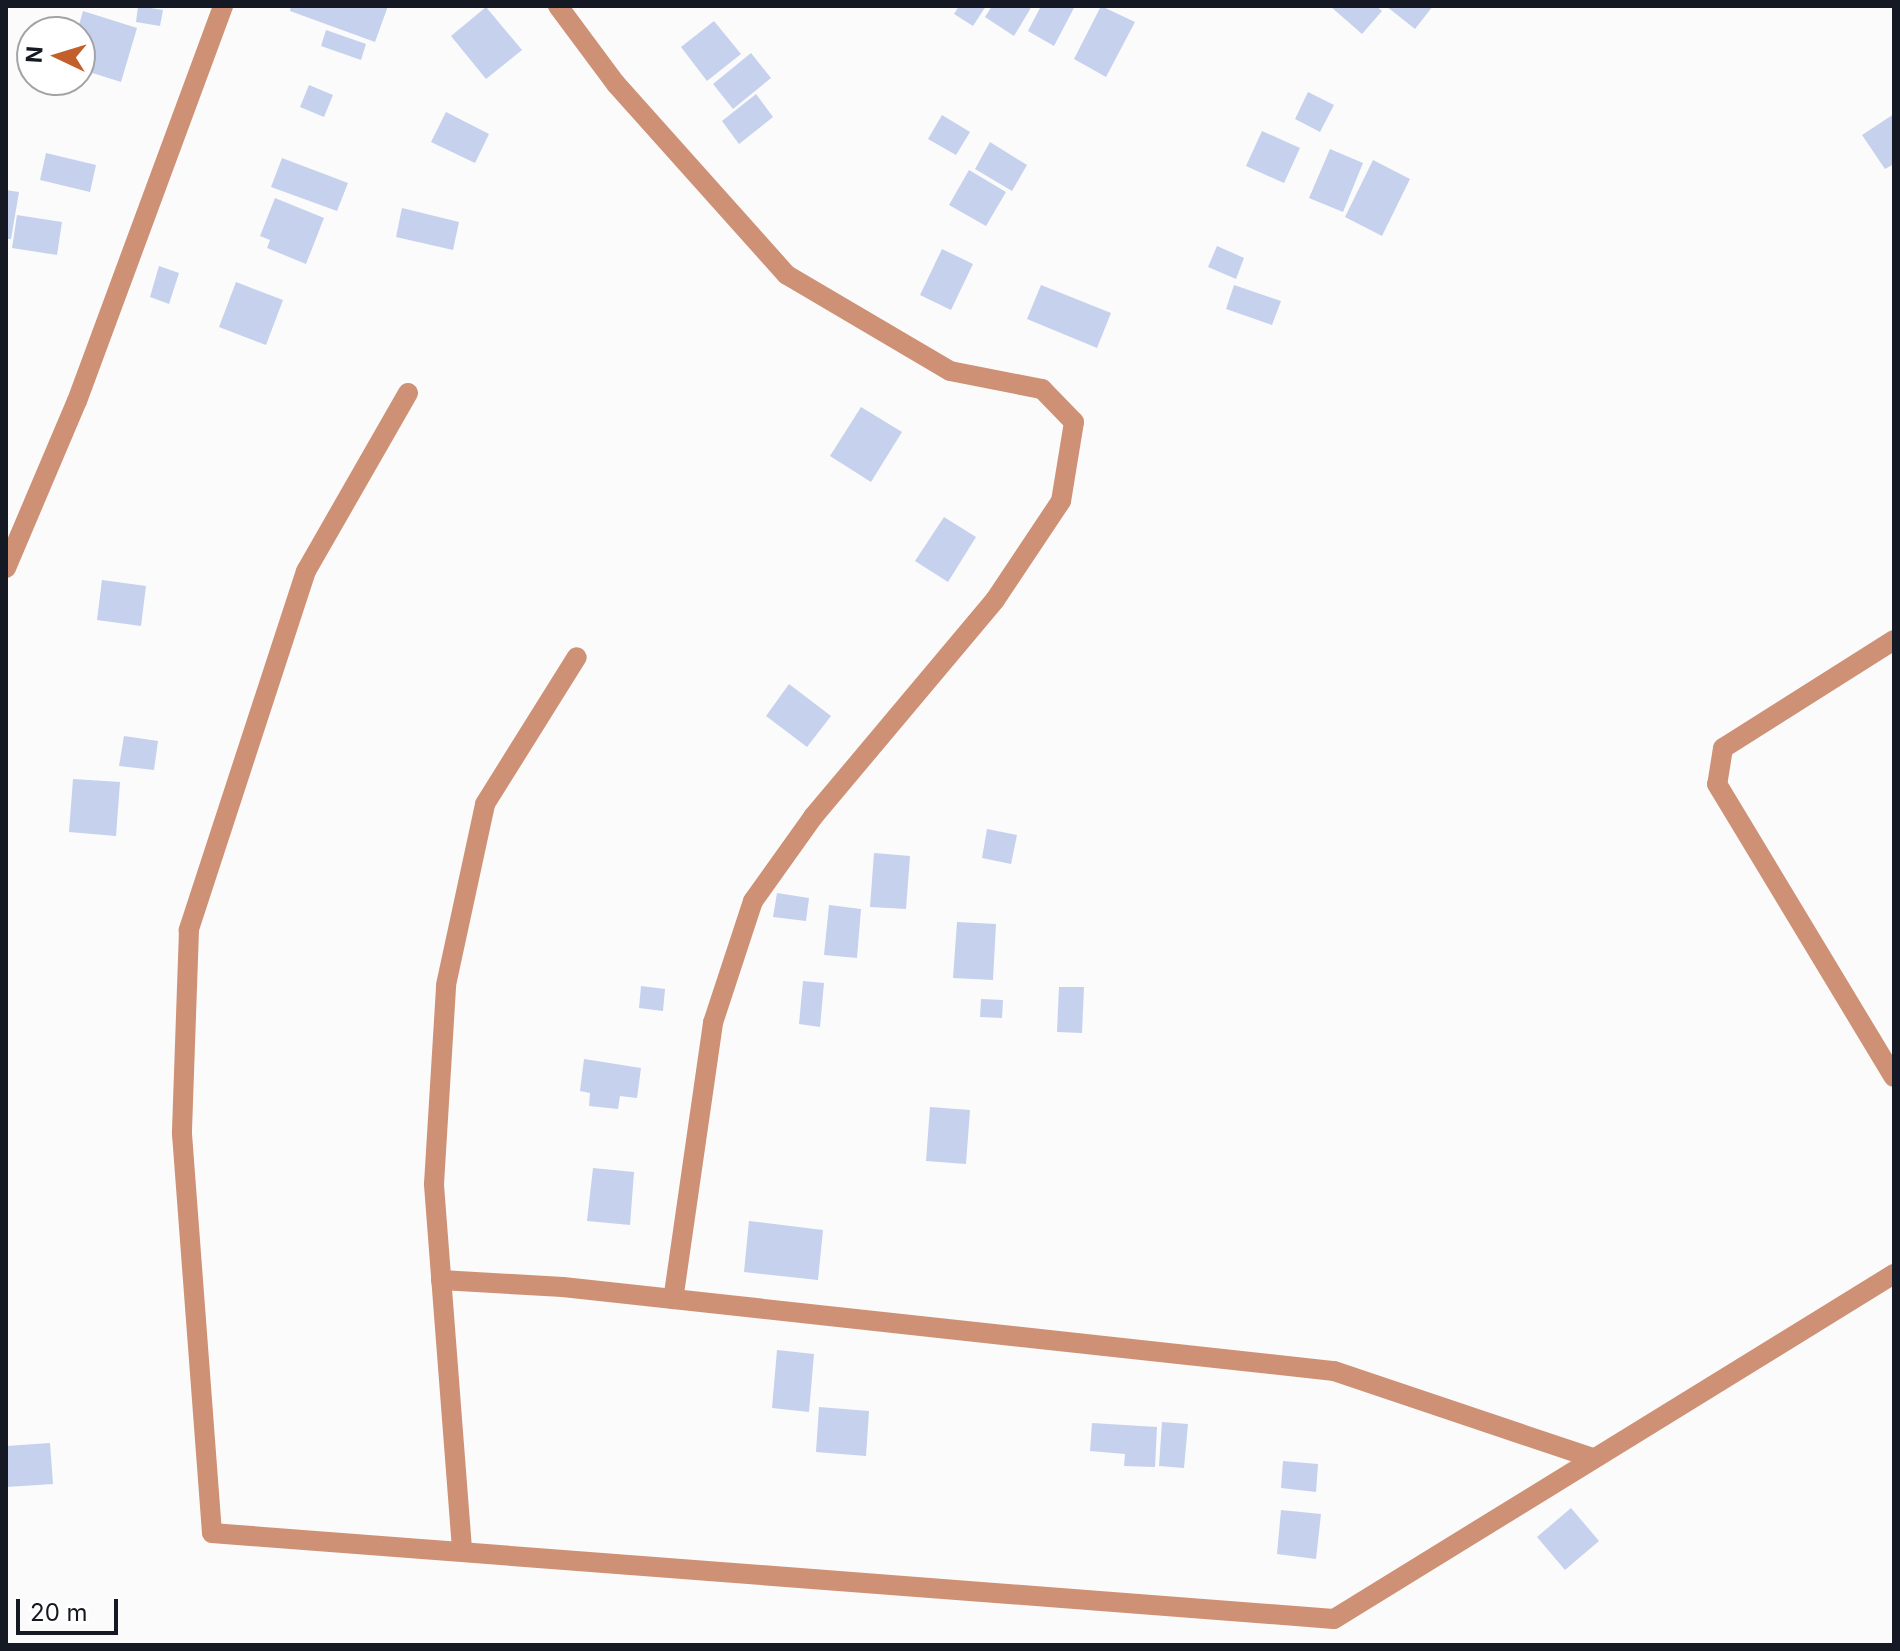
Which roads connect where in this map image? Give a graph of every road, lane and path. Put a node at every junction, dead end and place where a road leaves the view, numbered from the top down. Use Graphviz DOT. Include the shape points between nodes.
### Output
graph roads {
  1 [pos="223,6"];
  2 [pos="558,6"];
  3 [pos="408,393"];
  4 [pos="6,568"];
  5 [pos="1894,640"];
  6 [pos="577,657"];
  7 [pos="1894,1077"];
  8 [pos="1894,1274"];
  9 [pos="441,1280"];
  10 [pos="673,1299"];
  11 [pos="1593,1458"];
  12 [pos="462,1549"];
  1 -- 4 [label="street" via="77,401"];
  2 -- 10 [label="street" via="616,84 787,275 950,371 1042,389 1074,422 1061,501 1053,514 995,600 813,817 753,901 713,1023"];
  3 -- 12 [label="street" via="306,571 189,930 182,1134 212,1533"];
  5 -- 7 [label="street" via="1723,748 1717,784"];
  6 -- 9 [label="street" via="485,804 475,849 446,985 434,1184"];
  8 -- 11 [label="street"];
  9 -- 10 [label="street"];
  9 -- 12 [label="street"];
  10 -- 11 [label="street" via="1334,1371"];
  11 -- 12 [label="street" via="1334,1619"];
}
